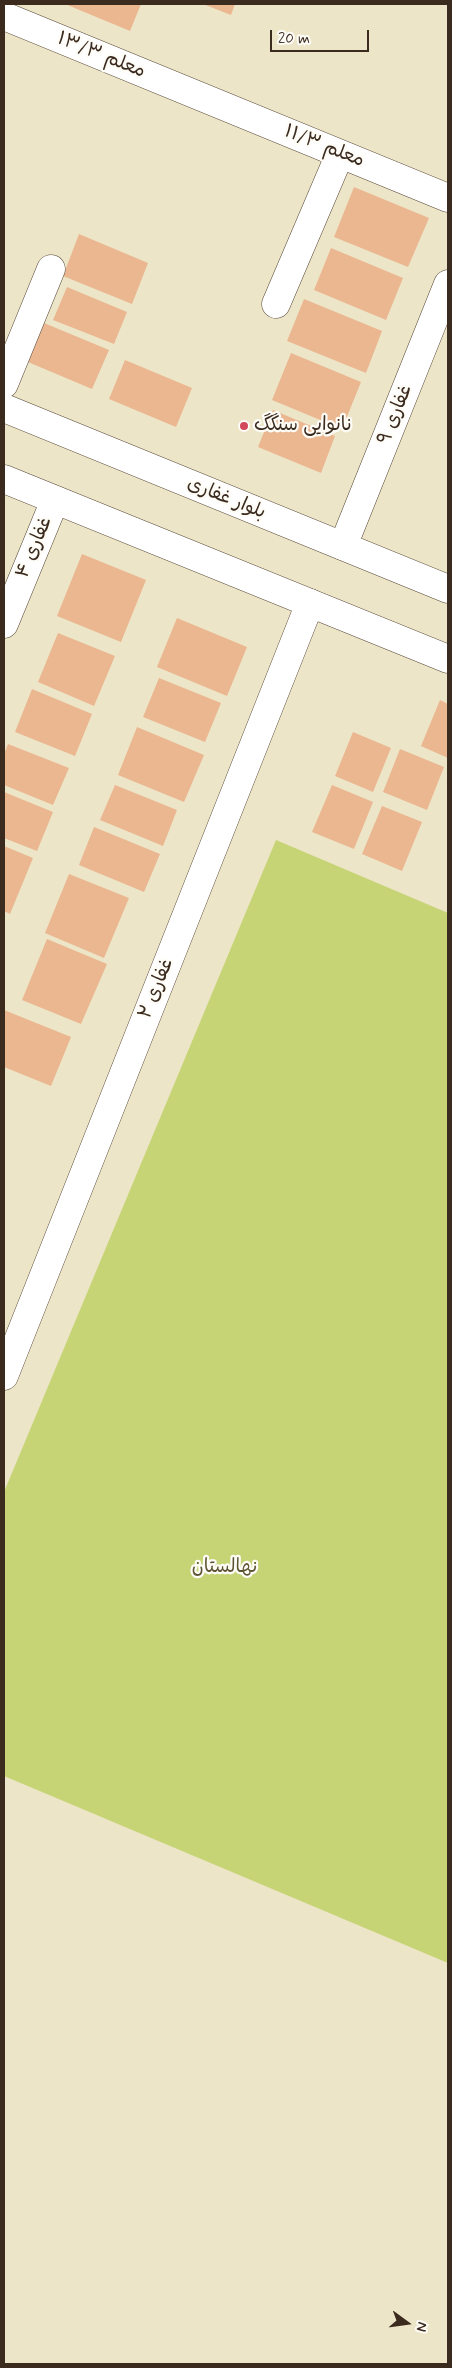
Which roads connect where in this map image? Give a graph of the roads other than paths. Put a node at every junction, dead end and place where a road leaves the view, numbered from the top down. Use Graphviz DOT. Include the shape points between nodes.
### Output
graph roads {
  1 [pos="4,16"];
  2 [pos="199,96"];
  3 [pos="340,154"];
  4 [pos="448,198"];
  5 [pos="51,269"];
  6 [pos="448,284"];
  7 [pos="276,304"];
  8 [pos="4,384"];
  9 [pos="4,408"];
  10 [pos="4,479"];
  11 [pos="55,500"];
  12 [pos="343,546"];
  13 [pos="448,589"];
  14 [pos="310,603"];
  15 [pos="4,624"];
  16 [pos="448,659"];
  17 [pos="4,1376"];
  1 -- 2 [label="street, معلم ۱۳/۳"];
  2 -- 3 [label="street, معلم ۱۱/۳"];
  3 -- 4 [label="street, معلم ۱۱/۳"];
  3 -- 7 [label="street"];
  5 -- 8 [label="street"];
  6 -- 12 [label="street, غفاری ۹"];
  9 -- 12 [label="street, بلوار غفاری"];
  10 -- 11 [label="street"];
  11 -- 14 [label="street"];
  11 -- 15 [label="street, غفاری ۴"];
  12 -- 13 [label="street, بلوار غفاری"];
  14 -- 16 [label="street"];
  14 -- 17 [label="street, غفاری ۲"];
}
